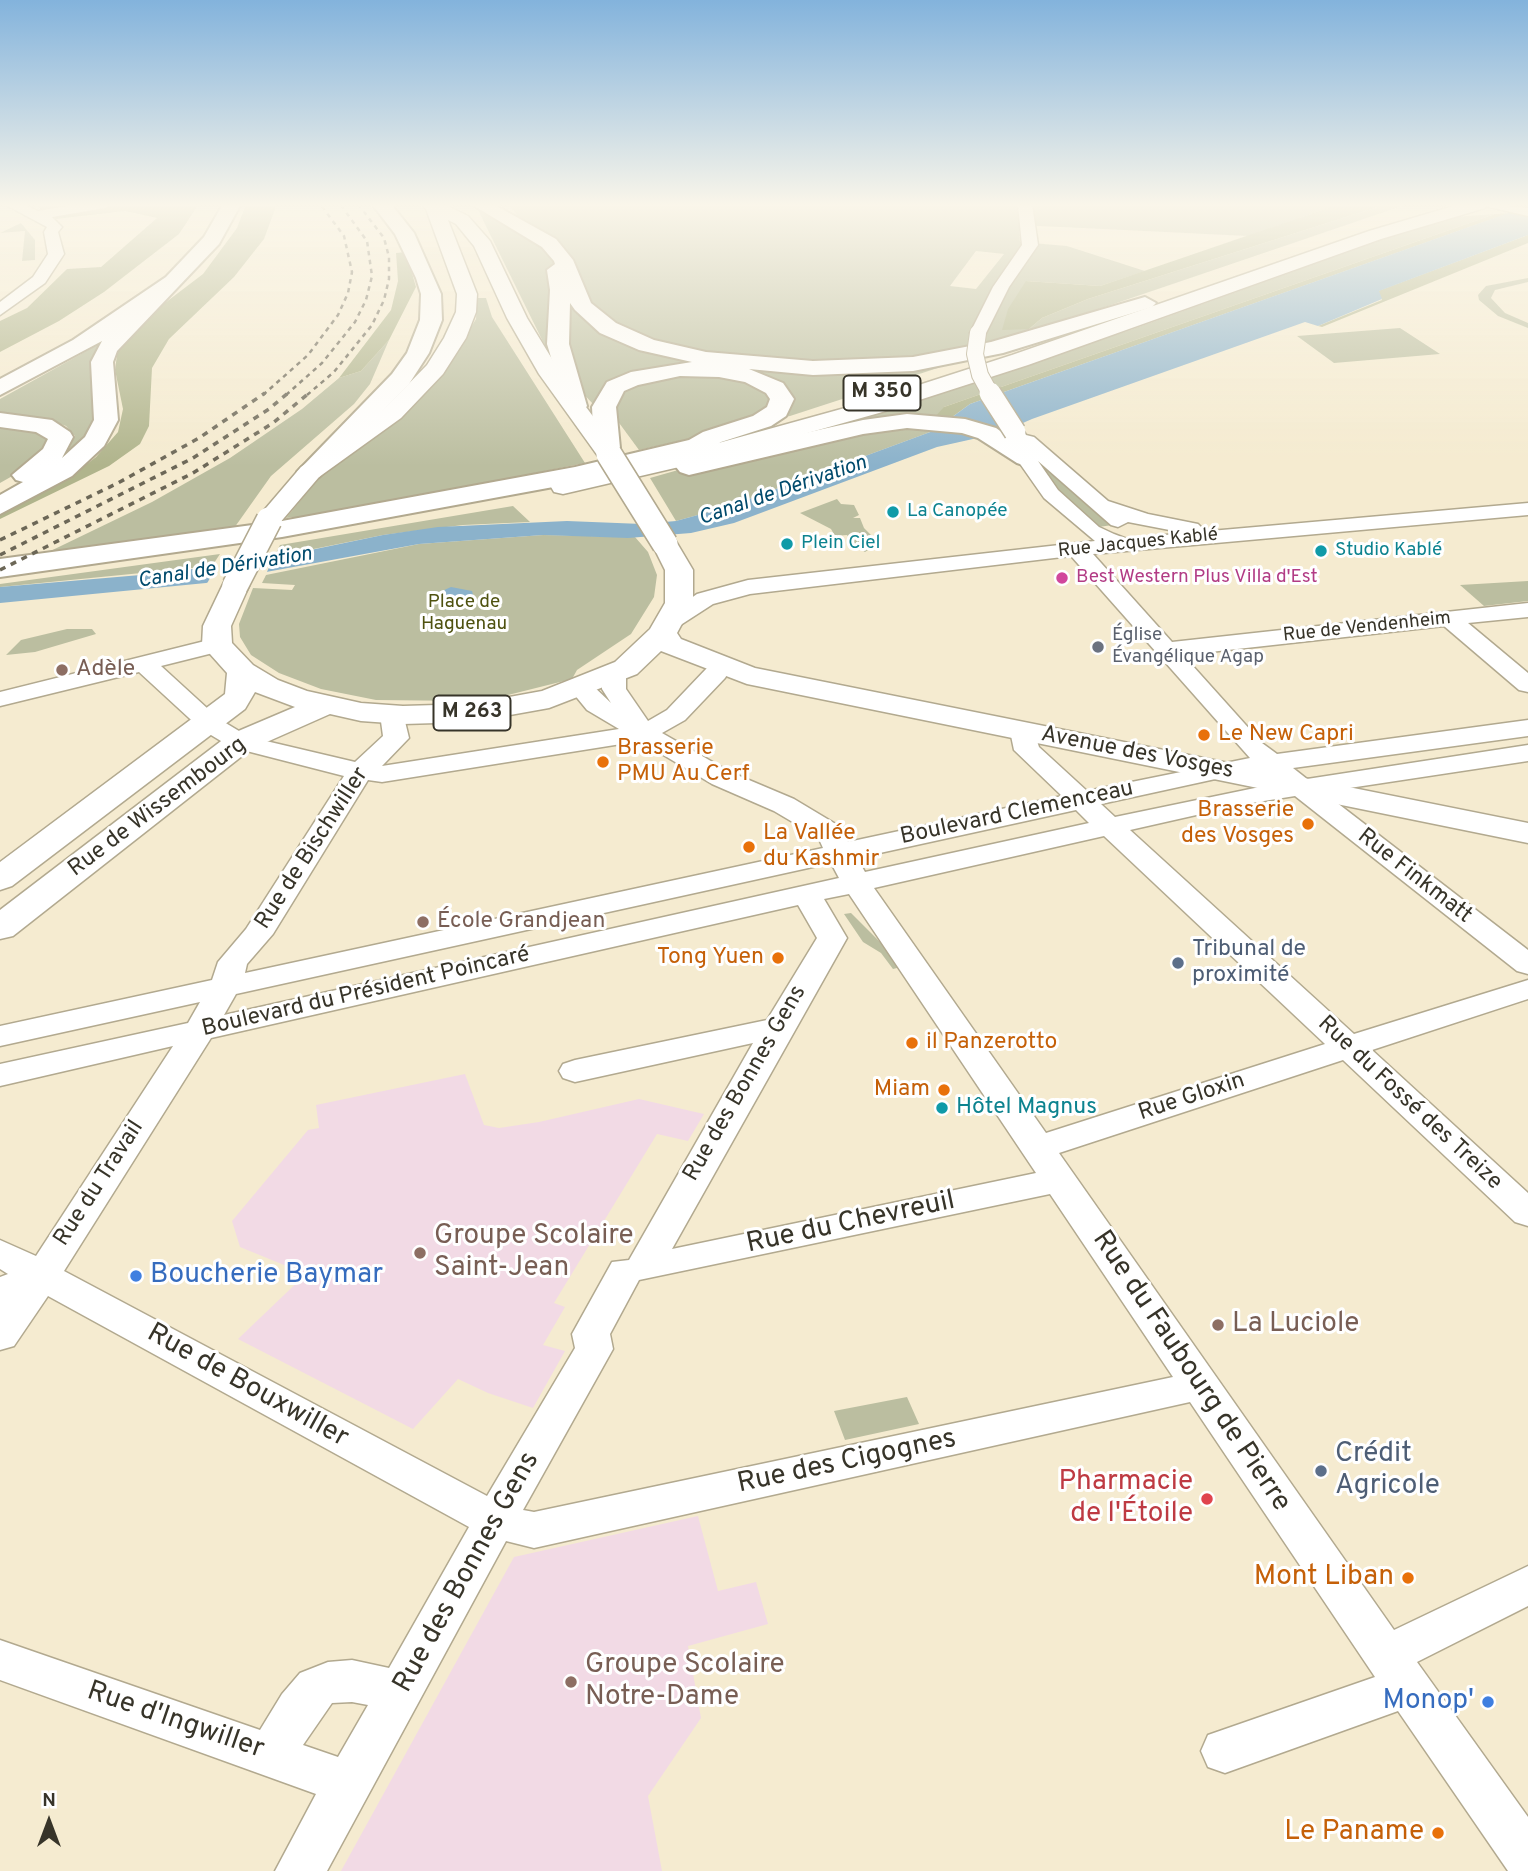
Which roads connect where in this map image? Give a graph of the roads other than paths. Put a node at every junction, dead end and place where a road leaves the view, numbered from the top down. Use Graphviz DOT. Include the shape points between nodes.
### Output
graph roads {
  1 [pos="27,291"];
  2 [pos="120,291"];
  3 [pos="140,291"];
  4 [pos="145,291"];
  5 [pos="154,291"];
  6 [pos="430,291"];
  7 [pos="466,291"];
  8 [pos="505,291"];
  9 [pos="560,291"];
  10 [pos="575,291"];
  11 [pos="999,291"];
  12 [pos="1178,291"];
  13 [pos="1215,291"];
  14 [pos="105,302"];
  15 [pos="1145,303"];
  16 [pos="0,310"];
  17 [pos="0,377"];
  18 [pos="0,388"];
  19 [pos="575,406"];
  20 [pos="0,420"];
  21 [pos="1008,437"];
  22 [pos="698,446"];
  23 [pos="608,451"];
  24 [pos="1026,458"];
  25 [pos="310,472"];
  26 [pos="563,487"];
  27 [pos="0,488"];
  28 [pos="1051,494"];
  29 [pos="0,506"];
  30 [pos="1106,507"];
  31 [pos="1528,509"];
  32 [pos="1303,528"];
  33 [pos="1126,545"];
  34 [pos="1077,550"];
  35 [pos="1014,557"];
  36 [pos="0,568"];
  37 [pos="679,570"];
  38 [pos="0,579"];
  39 [pos="748,587"];
  40 [pos="1528,610"];
  41 [pos="1449,619"];
  42 [pos="667,627"];
  43 [pos="217,645"];
  44 [pos="1165,650"];
  45 [pos="144,663"];
  46 [pos="242,671"];
  47 [pos="620,671"];
  48 [pos="716,673"];
  49 [pos="747,675"];
  50 [pos="1528,685"];
  51 [pos="581,688"];
  52 [pos="0,699"];
  53 [pos="326,705"];
  54 [pos="393,715"];
  55 [pos="210,724"];
  56 [pos="1528,728"];
  57 [pos="1023,731"];
  58 [pos="645,733"];
  59 [pos="240,742"];
  60 [pos="1528,753"];
  61 [pos="1273,764"];
  62 [pos="361,770"];
  63 [pos="1220,770"];
  64 [pos="1302,787"];
  65 [pos="1080,801"];
  66 [pos="1110,827"];
  67 [pos="1528,833"];
  68 [pos="839,853"];
  69 [pos="0,879"];
  70 [pos="856,883"];
  71 [pos="807,895"];
  72 [pos="0,928"];
  73 [pos="1528,965"];
  74 [pos="225,986"];
  75 [pos="1528,989"];
  76 [pos="778,1028"];
  77 [pos="199,1031"];
  78 [pos="0,1036"];
  79 [pos="1346,1046"];
  80 [pos="575,1071"];
  81 [pos="0,1075"];
  82 [pos="1048,1164"];
  83 [pos="1528,1213"];
  84 [pos="0,1253"];
  85 [pos="634,1270"];
  86 [pos="43,1275"];
  87 [pos="0,1292"];
  88 [pos="0,1336"];
  89 [pos="1198,1384"];
  90 [pos="495,1521"];
  91 [pos="1528,1585"];
  92 [pos="0,1660"];
  93 [pos="1399,1671"];
  94 [pos="402,1692"];
  95 [pos="1225,1751"];
  96 [pos="271,1756"];
  97 [pos="350,1784"];
  98 [pos="1521,1833"];
  99 [pos="300,1871"];
  1 -- 16 [label="street"];
  2 -- 14 [label="highway"];
  3 -- 17 [label="highway"];
  4 -- 18 [label="highway" via="81,345"];
  5 -- 29 [label="highway" via="106,349 102,362 106,420 95,442 63,471"];
  6 -- 25 [label="highway" via="431,320 401,379"];
  7 -- 25 [label="main road" via="466,312 435,369 393,413"];
  8 -- 19 [label="main road" via="550,374"];
  9 -- 19 [label="highway" via="560,358"];
  10 -- 15 [label="highway" via="582,306 608,328 674,352 740,364 813,369 913,364 995,348"];
  11 -- 21 [label="street, bridge" via="978,333 975,354"];
  12 -- 15 [label="main road, M 350"];
  13 -- 26 [label="main road, M 350" via="871,408"];
  15 -- 22 [label="main road, M 350" via="856,401"];
  19 -- 23 [label="main road"];
  20 -- 27 [label="highway" via="43,425 58,432 61,442 36,468"];
  21 -- 24 [label="highway"];
  21 -- 26 [label="highway" via="965,426 907,421 598,485"];
  21 -- 30 [label="street"];
  22 -- 23 [label="highway" via="777,411 782,399 775,388 719,370 680,369 631,379 615,387 604,407"];
  22 -- 36 [label="highway, M 350" via="367,515"];
  23 -- 37 [label="main road, bridge"];
  24 -- 28 [label="street"];
  25 -- 43 [label="main road, bridge" via="269,520 217,626"];
  26 -- 38 [label="highway, M 350" via="318,534"];
  28 -- 33 [label="street" via="1092,531"];
  28 -- 35 [label="street" via="1054,519 1048,536"];
  30 -- 32 [label="street" via="1161,524 1200,529"];
  30 -- 33 [label="street" via="1128,533"];
  31 -- 32 [label="street, Rue Jacques Kablé"];
  32 -- 33 [label="street, Rue Jacques Kablé"];
  33 -- 34 [label="street, Rue Jacques Kablé"];
  34 -- 35 [label="street, Rue Jacques Kablé"];
  34 -- 44 [label="street, Rue Finkmatt"];
  35 -- 39 [label="street, Rue Jacques Kablé"];
  37 -- 39 [label="street, Rue Jacques Kablé" via="714,584"];
  37 -- 42 [label="main road" via="679,603"];
  39 -- 42 [label="street, Rue Jacques Kablé" via="705,599"];
  40 -- 41 [label="street, Rue de Vendenheim"];
  41 -- 44 [label="street, Rue de Vendenheim"];
  41 -- 50 [label="street"];
  42 -- 47 [label="main road, M 263"];
  42 -- 49 [label="main road, Avenue des Vosges" via="671,645"];
  43 -- 45 [label="street"];
  43 -- 46 [label="main road, M 263"];
  44 -- 61 [label="street, Rue Finkmatt" via="1253,748"];
  45 -- 52 [label="street"];
  45 -- 55 [label="street"];
  46 -- 53 [label="main road, M 263" via="268,686"];
  46 -- 55 [label="main road, Rue de Wissembourg" via="240,695"];
  47 -- 48 [label="main road, Avenue des Vosges" via="652,665"];
  47 -- 51 [label="main road, M 263"];
  47 -- 58 [label="street" via="614,689"];
  48 -- 49 [label="main road, Avenue des Vosges"];
  48 -- 58 [label="street" via="676,715"];
  49 -- 57 [label="main road, Avenue des Vosges"];
  51 -- 54 [label="main road, M 263" via="505,709"];
  51 -- 58 [label="street, Rue du Faubourg de Pierre" via="596,705"];
  53 -- 54 [label="main road, M 263"];
  53 -- 59 [label="main road, Rue de Wissembourg"];
  54 -- 62 [label="street, Rue de Bischwiller" via="396,738"];
  55 -- 59 [label="street"];
  55 -- 69 [label="main road, Rue de Wissembourg"];
  56 -- 61 [label="street, Boulevard Clemenceau"];
  57 -- 63 [label="main road, Avenue des Vosges"];
  57 -- 65 [label="street, Rue du Fossé des Treize" via="1027,750"];
  58 -- 62 [label="street" via="382,774"];
  58 -- 68 [label="street, Rue du Faubourg de Pierre" via="721,778 784,805 829,832"];
  59 -- 62 [label="street"];
  59 -- 72 [label="main road, Rue de Wissembourg"];
  60 -- 64 [label="street, Boulevard Clemenceau"];
  61 -- 63 [label="street, Boulevard Clemenceau"];
  61 -- 64 [label="street, Rue Finkmatt"];
  62 -- 74 [label="street, Rue de Bischwiller" via="258,934 233,962"];
  63 -- 64 [label="main road, Avenue des Vosges"];
  63 -- 65 [label="street, Boulevard Clemenceau"];
  64 -- 66 [label="street, Boulevard Clemenceau"];
  64 -- 67 [label="main road, Avenue des Vosges"];
  64 -- 73 [label="street, Rue Finkmatt"];
  65 -- 66 [label="street, Rue du Fossé des Treize"];
  65 -- 68 [label="street, Boulevard Clemenceau"];
  66 -- 70 [label="street, Boulevard Clemenceau"];
  66 -- 79 [label="street, Rue du Fossé des Treize"];
  68 -- 70 [label="street, Rue du Faubourg de Pierre"];
  68 -- 71 [label="street"];
  68 -- 74 [label="street, Boulevard du Président Poincaré"];
  70 -- 71 [label="street, Boulevard du Président Poincaré"];
  70 -- 82 [label="street, Rue du Faubourg de Pierre"];
  71 -- 76 [label="street, Rue des Bonnes Gens" via="832,938"];
  71 -- 77 [label="street, Boulevard du Président Poincaré"];
  74 -- 77 [label="street, Rue de Bischwiller"];
  74 -- 78 [label="street, Boulevard du Président Poincaré"];
  75 -- 79 [label="street, Rue Gloxin"];
  76 -- 80 [label="street"];
  76 -- 85 [label="street, Rue des Bonnes Gens"];
  77 -- 81 [label="street, Boulevard du Président Poincaré"];
  77 -- 86 [label="street, Rue du Travail"];
  79 -- 82 [label="street, Rue Gloxin"];
  79 -- 83 [label="street, Rue du Fossé des Treize"];
  82 -- 85 [label="street, Rue du Chevreuil"];
  82 -- 89 [label="street, Rue du Faubourg de Pierre"];
  84 -- 86 [label="street, Rue de Bouxwiller"];
  85 -- 90 [label="street, Rue des Bonnes Gens" via="591,1334 594,1349"];
  86 -- 87 [label="street"];
  86 -- 88 [label="street, Rue du Travail"];
  86 -- 90 [label="street, Rue de Bouxwiller"];
  89 -- 90 [label="street, Rue des Cigognes" via="534,1530"];
  89 -- 93 [label="street, Rue du Faubourg de Pierre"];
  90 -- 94 [label="street, Rue des Bonnes Gens"];
  91 -- 93 [label="street"];
  92 -- 96 [label="street, Rue d'Ingwiller"];
  93 -- 95 [label="street"];
  93 -- 98 [label="street, Rue du Faubourg de Pierre"];
  94 -- 96 [label="street" via="352,1681 316,1688"];
  94 -- 97 [label="street, Rue des Bonnes Gens"];
  96 -- 97 [label="street, Rue d'Ingwiller"];
  97 -- 99 [label="street, Rue des Bonnes Gens"];
}
